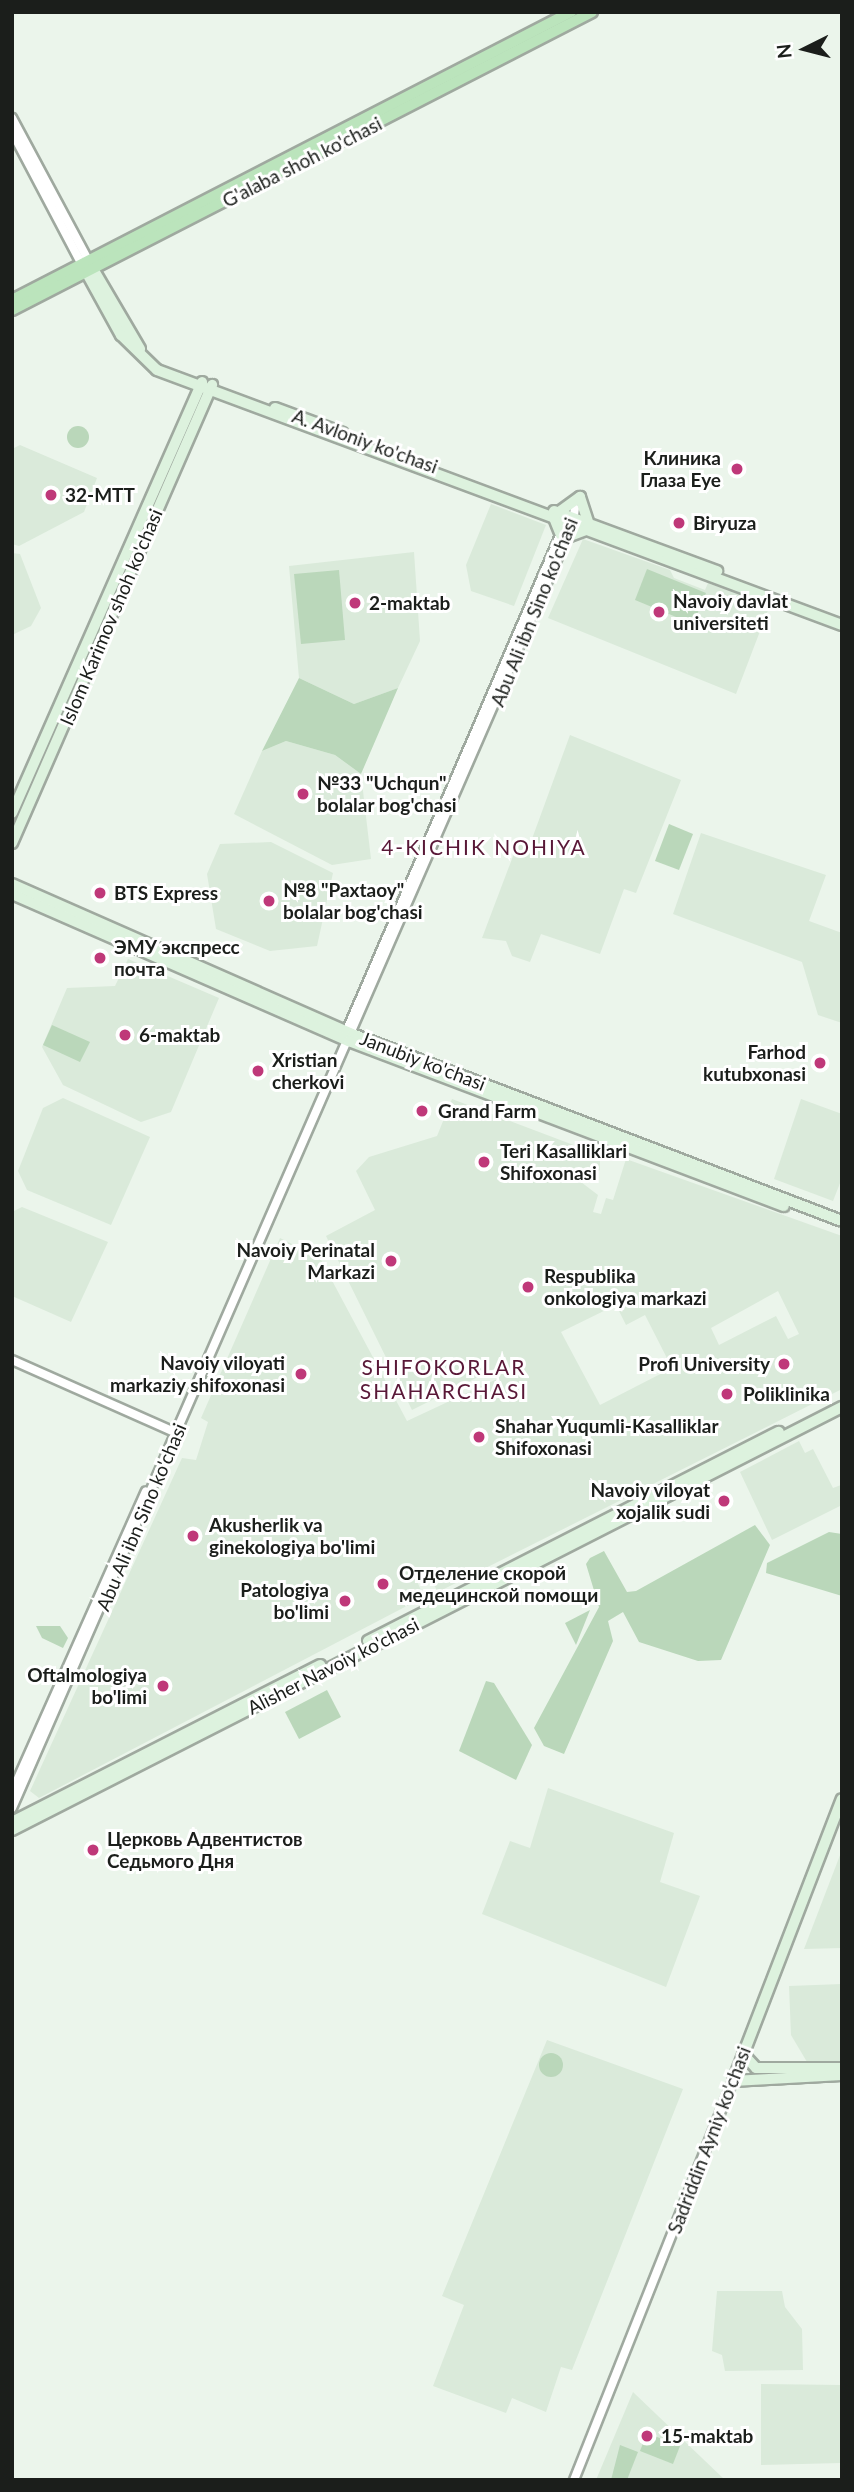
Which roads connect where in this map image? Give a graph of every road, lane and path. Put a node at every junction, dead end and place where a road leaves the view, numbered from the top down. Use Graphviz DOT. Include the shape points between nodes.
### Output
graph roads {
  1 [pos="571,12"];
  2 [pos="592,12"];
  3 [pos="12,118"];
  4 [pos="12,132"];
  5 [pos="86,265"];
  6 [pos="12,300"];
  7 [pos="12,310"];
  8 [pos="206,386"];
  9 [pos="565,519"];
  10 [pos="587,527"];
  11 [pos="564,536"];
  12 [pos="842,618"];
  13 [pos="842,625"];
  14 [pos="12,813"];
  15 [pos="12,843"];
  16 [pos="12,884"];
  17 [pos="12,894"];
  18 [pos="348,1036"];
  19 [pos="842,1221"];
  20 [pos="842,1227"];
  21 [pos="12,1360"];
  22 [pos="842,1401"];
  23 [pos="842,1407"];
  24 [pos="174,1432"];
  25 [pos="15,1795"];
  26 [pos="842,1799"];
  27 [pos="12,1808"];
  28 [pos="34,1811"];
  29 [pos="12,1822"];
  30 [pos="12,1830"];
  31 [pos="743,2054"];
  32 [pos="842,2068"];
  33 [pos="755,2072"];
  34 [pos="842,2075"];
  35 [pos="733,2081"];
  36 [pos="574,2480"];
  1 -- 5 [label="main road, G'alaba shoh ko'chasi"];
  2 -- 5 [label="main road, G'alaba shoh ko'chasi"];
  3 -- 5 [label="street, A. Avloniy ko'chasi"];
  4 -- 5 [label="street, A. Avloniy ko'chasi"];
  5 -- 6 [label="main road, G'alaba shoh ko'chasi"];
  5 -- 7 [label="main road, G'alaba shoh ko'chasi"];
  5 -- 8 [label="main road, A. Avloniy ko'chasi" via="132,349 157,370"];
  8 -- 9 [label="main road, A. Avloniy ko'chasi"];
  8 -- 14 [label="main road, Islom Karimov shoh ko'chasi"];
  8 -- 15 [label="main road, Islom Karimov shoh ko'chasi"];
  9 -- 10 [label="main road, A. Avloniy ko'chasi"];
  9 -- 10 [label="main road" via="580,497"];
  9 -- 11 [label="main road"];
  9 -- 11 [label="street, Abu Ali ibn Sino ko'chasi"];
  10 -- 11 [label="main road"];
  10 -- 12 [label="main road, A. Avloniy ko'chasi"];
  10 -- 13 [label="main road, A. Avloniy ko'chasi"];
  11 -- 18 [label="street, Abu Ali ibn Sino ko'chasi"];
  16 -- 18 [label="main road, Janubiy ko'chasi"];
  17 -- 18 [label="main road, Janubiy ko'chasi"];
  18 -- 19 [label="main road, Janubiy ko'chasi"];
  18 -- 20 [label="main road, Janubiy ko'chasi"];
  18 -- 24 [label="street, Abu Ali ibn Sino ko'chasi"];
  21 -- 24 [label="street"];
  22 -- 28 [label="main road, Alisher Navoiy ko'chasi"];
  23 -- 30 [label="main road, Alisher Navoiy ko'chasi"];
  24 -- 25 [label="street, Abu Ali ibn Sino ko'chasi"];
  25 -- 27 [label="street, Abu Ali ibn Sino ko'chasi"];
  25 -- 28 [label="street"];
  26 -- 31 [label="main road, Sadriddin Ayniy ko'chasi"];
  28 -- 29 [label="main road, Alisher Navoiy ko'chasi"];
  31 -- 33 [label="main road"];
  31 -- 35 [label="main road, Sadriddin Ayniy ko'chasi"];
  32 -- 33 [label="main road"];
  33 -- 34 [label="main road"];
  33 -- 35 [label="main road"];
  35 -- 36 [label="street, Sadriddin Ayniy ko'chasi"];
}
